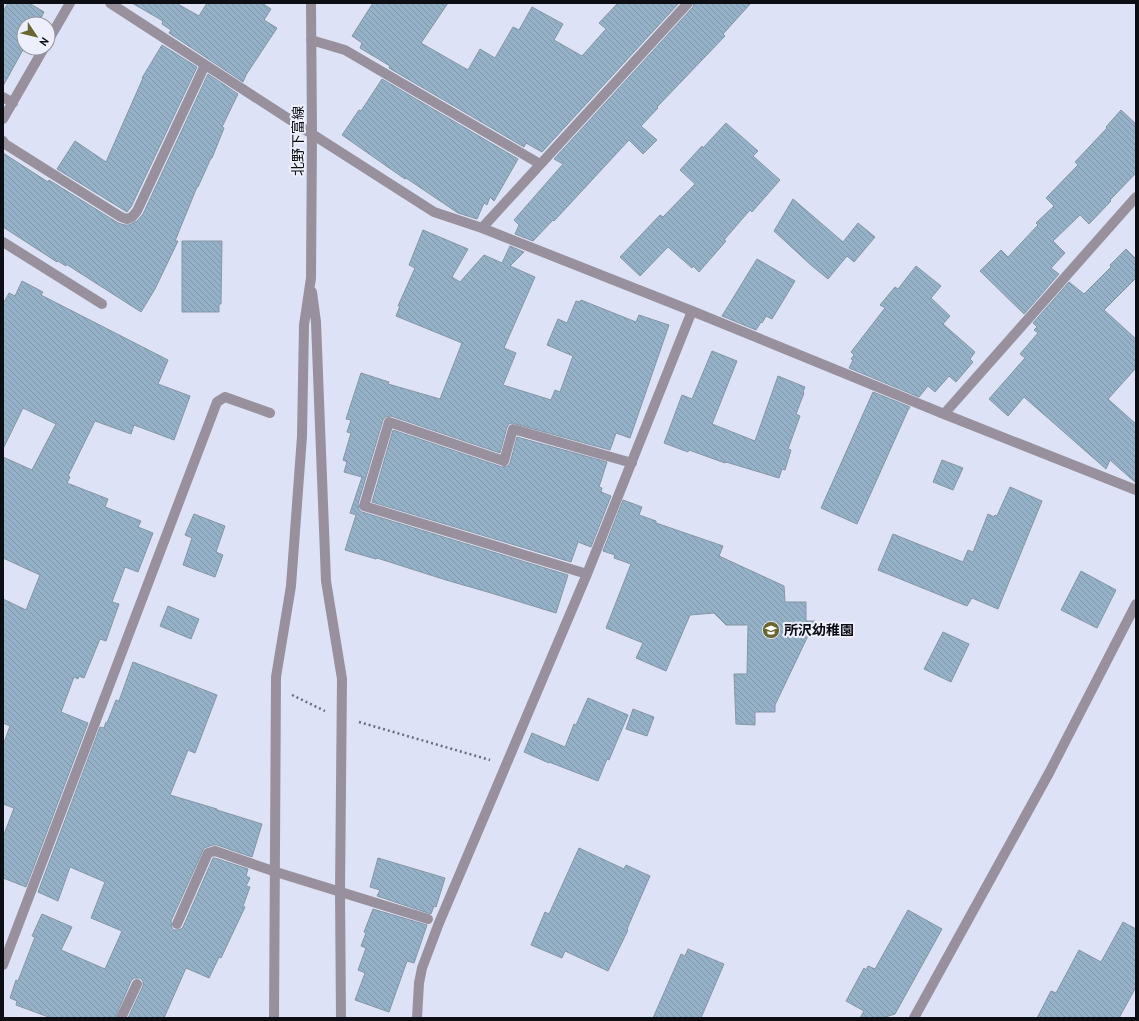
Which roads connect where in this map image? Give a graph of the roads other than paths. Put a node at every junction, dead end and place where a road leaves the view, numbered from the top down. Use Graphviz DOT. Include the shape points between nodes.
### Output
graph roads {
  1 [pos="70,3"];
  2 [pos="110,3"];
  3 [pos="311,3"];
  4 [pos="688,3"];
  5 [pos="56,27"];
  6 [pos="311,40"];
  7 [pos="39,56"];
  8 [pos="205,65"];
  9 [pos="3,97"];
  10 [pos="13,103"];
  11 [pos="3,119"];
  12 [pos="312,134"];
  13 [pos="3,141"];
  14 [pos="540,164"];
  15 [pos="1136,197"];
  16 [pos="482,228"];
  17 [pos="3,242"];
  18 [pos="310,278"];
  19 [pos="102,304"];
  20 [pos="692,311"];
  21 [pos="270,413"];
  22 [pos="944,414"];
  23 [pos="632,463"];
  24 [pos="1136,490"];
  25 [pos="587,574"];
  26 [pos="1136,604"];
  27 [pos="276,872"];
  28 [pos="340,892"];
  29 [pos="428,919"];
  30 [pos="177,924"];
  31 [pos="3,965"];
  32 [pos="137,984"];
  33 [pos="121,1018"];
  34 [pos="274,1018"];
  35 [pos="340,1018"];
  36 [pos="417,1018"];
  37 [pos="914,1018"];
  1 -- 5 [label="street"];
  2 -- 8 [label="street"];
  3 -- 6 [label="street, 北野下富線"];
  4 -- 14 [label="street"];
  6 -- 12 [label="street, 北野下富線"];
  6 -- 14 [label="street" via="345,50"];
  7 -- 10 [label="street"];
  8 -- 12 [label="street"];
  8 -- 13 [label="street" via="137,211 127,219"];
  9 -- 10 [label="street"];
  10 -- 11 [label="street"];
  12 -- 16 [label="street" via="434,212"];
  12 -- 18 [label="street, 北野下富線"];
  14 -- 16 [label="street"];
  15 -- 22 [label="street"];
  16 -- 20 [label="street"];
  17 -- 19 [label="street"];
  18 -- 27 [label="street" via="304,325 302,436 291,586 276,676"];
  18 -- 28 [label="street" via="316,322 326,581 342,679"];
  20 -- 22 [label="street"];
  20 -- 23 [label="street"];
  21 -- 31 [label="street" via="225,397 216,402"];
  22 -- 24 [label="street"];
  23 -- 25 [label="street"];
  23 -- 25 [label="street" via="513,430 504,460 389,422 364,506"];
  25 -- 36 [label="street" via="439,923 418,983"];
  26 -- 37 [label="street" via="1049,773"];
  27 -- 28 [label="street"];
  27 -- 30 [label="street" via="215,851 208,853"];
  27 -- 34 [label="street"];
  28 -- 29 [label="street"];
  28 -- 35 [label="street"];
  32 -- 33 [label="street"];
}
